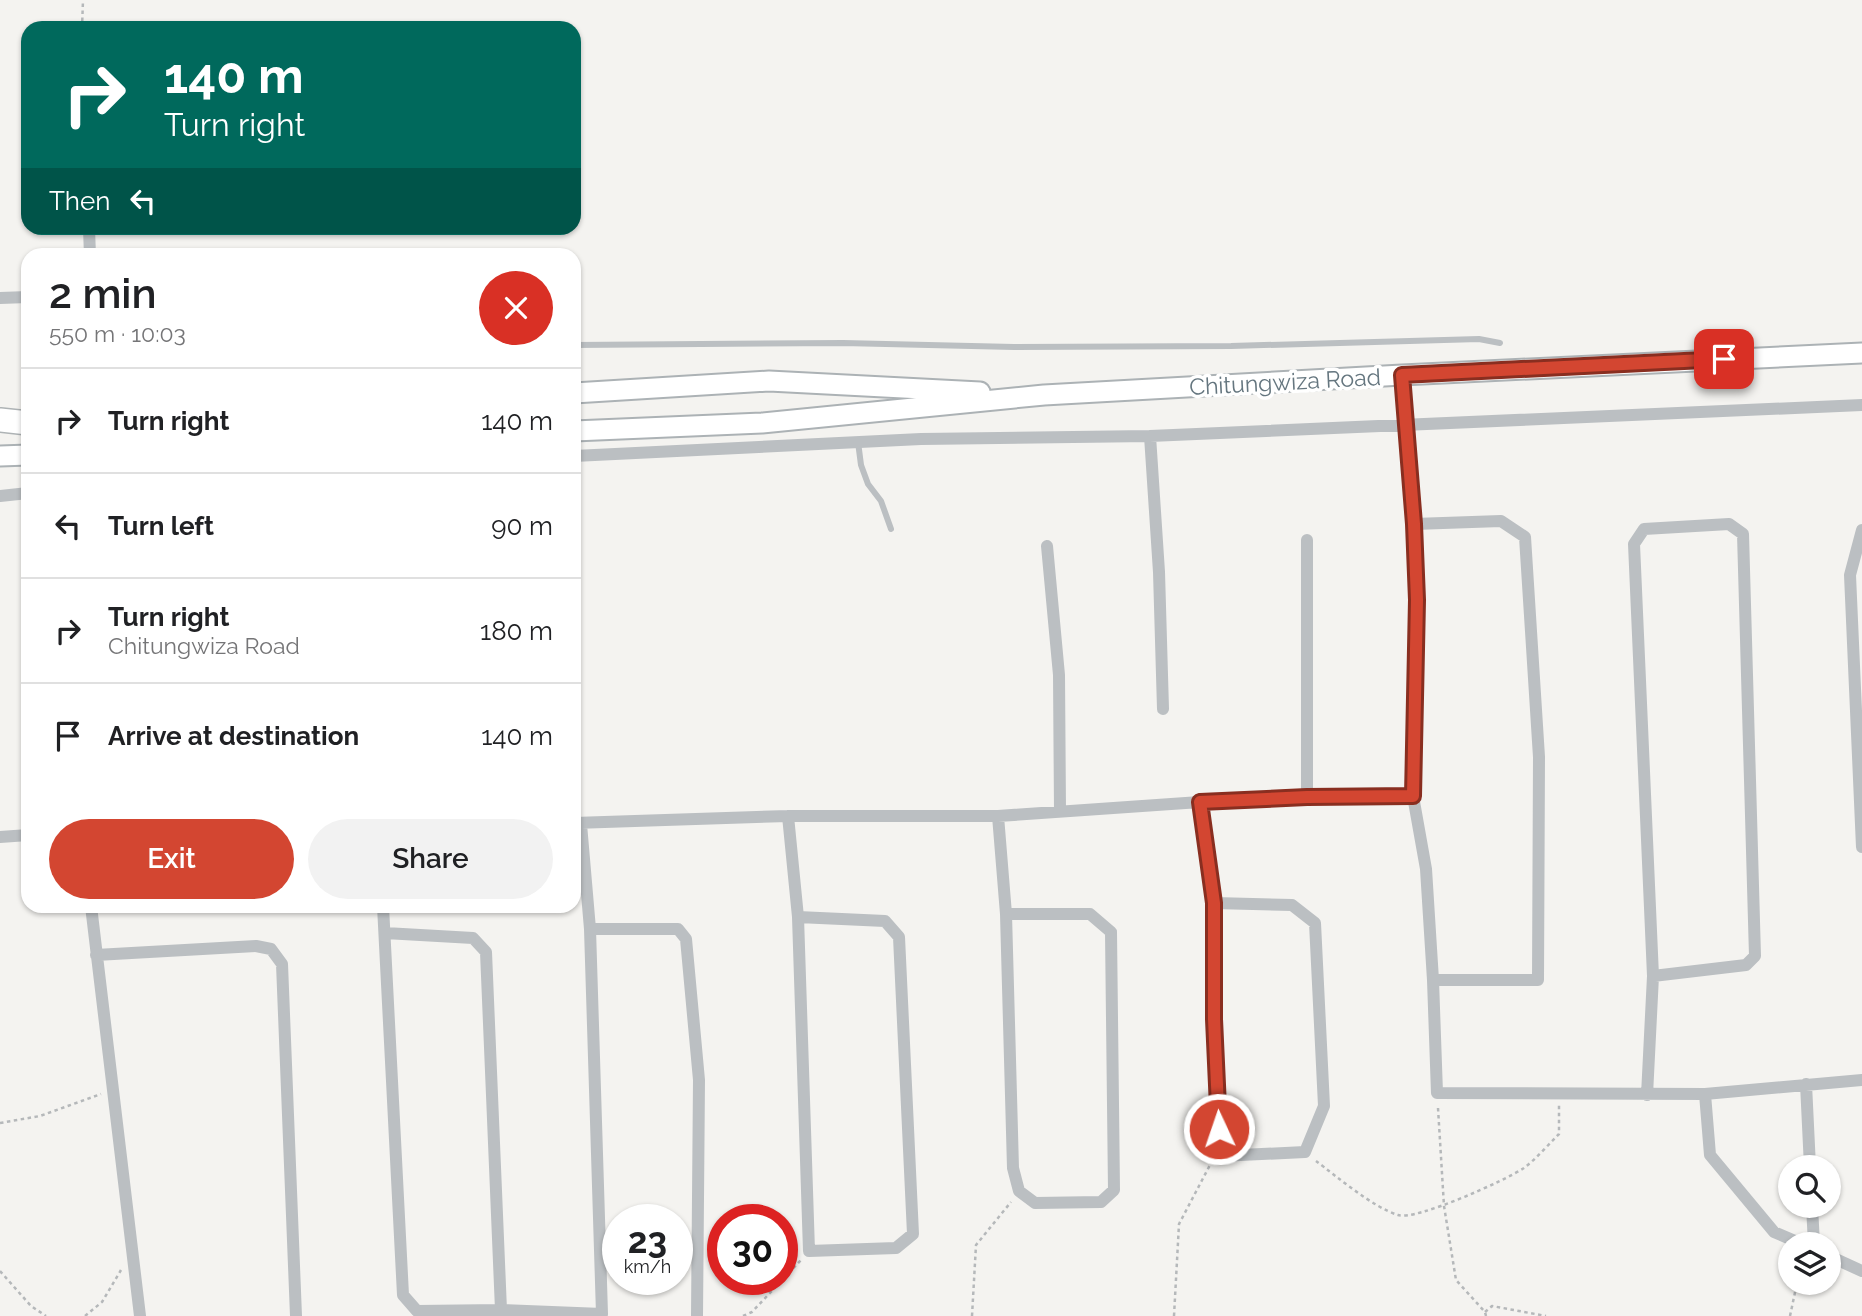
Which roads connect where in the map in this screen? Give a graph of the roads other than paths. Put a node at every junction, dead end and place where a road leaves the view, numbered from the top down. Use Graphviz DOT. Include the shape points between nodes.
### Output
graph roads {
  1 [pos="0,298"];
  2 [pos="21,298"];
  3 [pos="1500,343"];
  4 [pos="581,345"];
  5 [pos="1862,354"];
  6 [pos="1402,375"];
  7 [pos="581,393"];
  8 [pos="1044,395"];
  9 [pos="1862,405"];
  10 [pos="0,420"];
  11 [pos="21,423"];
  12 [pos="21,425"];
  13 [pos="1405,426"];
  14 [pos="0,427"];
  15 [pos="581,431"];
  16 [pos="1150,436"];
  17 [pos="858,442"];
  18 [pos="21,455"];
  19 [pos="0,456"];
  20 [pos="581,456"];
  21 [pos="21,494"];
  22 [pos="0,496"];
  23 [pos="1414,524"];
  24 [pos="891,529"];
  25 [pos="1862,530"];
  26 [pos="1307,540"];
  27 [pos="1047,546"];
  28 [pos="1163,709"];
  29 [pos="1413,796"];
  30 [pos="1307,797"];
  31 [pos="1200,802"];
  32 [pos="1060,811"];
  33 [pos="788,816"];
  34 [pos="998,816"];
  35 [pos="581,824"];
  36 [pos="21,836"];
  37 [pos="0,838"];
  38 [pos="1862,847"];
  39 [pos="581,850"];
  40 [pos="1214,903"];
  41 [pos="92,913"];
  42 [pos="384,913"];
  43 [pos="1006,914"];
  44 [pos="798,917"];
  45 [pos="590,929"];
  46 [pos="385,933"];
  47 [pos="96,955"];
  48 [pos="1653,976"];
  49 [pos="1433,980"];
  50 [pos="1862,1080"];
  51 [pos="1806,1084"];
  52 [pos="1647,1094"];
  53 [pos="1705,1094"];
  54 [pos="1809,1155"];
  55 [pos="1778,1234"];
  56 [pos="1841,1261"];
  57 [pos="1862,1271"];
  58 [pos="500,1310"];
  59 [pos="140,1316"];
  60 [pos="296,1316"];
  61 [pos="697,1316"];
  1 -- 2 [label="street"];
  3 -- 4 [label="lane" via="1479,339 1231,346"];
  5 -- 6 [label="main road, Chitungwiza Road"];
  6 -- 8 [label="main road, Chitungwiza Road"];
  6 -- 13 [label="street"];
  7 -- 8 [label="main road" via="769,381"];
  8 -- 15 [label="main road" via="762,423"];
  9 -- 13 [label="street"];
  10 -- 11 [label="highway"];
  12 -- 14 [label="main road"];
  13 -- 16 [label="street"];
  13 -- 23 [label="street"];
  16 -- 17 [label="street"];
  16 -- 28 [label="street"];
  17 -- 20 [label="street"];
  17 -- 24 [label="lane" via="868,484 881,501"];
  18 -- 19 [label="main road"];
  21 -- 22 [label="street"];
  23 -- 29 [label="street"];
  23 -- 49 [label="street" via="1502,521 1525,537 1539,757 1538,980"];
  25 -- 38 [label="street" via="1850,575"];
  26 -- 30 [label="street"];
  27 -- 32 [label="street" via="1059,675"];
  29 -- 30 [label="street"];
  29 -- 49 [label="street" via="1426,869"];
  30 -- 31 [label="street"];
  31 -- 32 [label="street"];
  31 -- 40 [label="street"];
  32 -- 34 [label="street"];
  33 -- 34 [label="street"];
  33 -- 35 [label="street"];
  33 -- 44 [label="street"];
  34 -- 43 [label="street"];
  36 -- 37 [label="street"];
  39 -- 45 [label="street"];
  40 -- 40 [label="street" via="1220,1156 1306,1152 1324,1106 1315,923 1292,905"];
  41 -- 47 [label="street"];
  42 -- 46 [label="street"];
  43 -- 43 [label="street" via="1013,1167 1019,1191 1035,1203 1101,1202 1114,1190 1111,932 1090,914"];
  44 -- 44 [label="street" via="809,1251 896,1248 913,1234 899,937 885,921"];
  45 -- 58 [label="street" via="602,1314"];
  45 -- 61 [label="street" via="678,929 686,939 699,1080"];
  46 -- 58 [label="street" via="473,938 486,952"];
  46 -- 58 [label="street" via="403,1295 417,1311"];
  47 -- 59 [label="street"];
  47 -- 60 [label="street" via="256,946 271,949 282,964"];
  48 -- 48 [label="street" via="1634,544 1644,529 1730,524 1743,534 1755,956 1746,965"];
  48 -- 52 [label="street"];
  49 -- 52 [label="street" via="1437,1093"];
  50 -- 51 [label="street"];
  51 -- 53 [label="street"];
  51 -- 54 [label="street"];
  52 -- 53 [label="street"];
  53 -- 55 [label="street" via="1710,1154"];
  56 -- 57 [label="street"];
}
